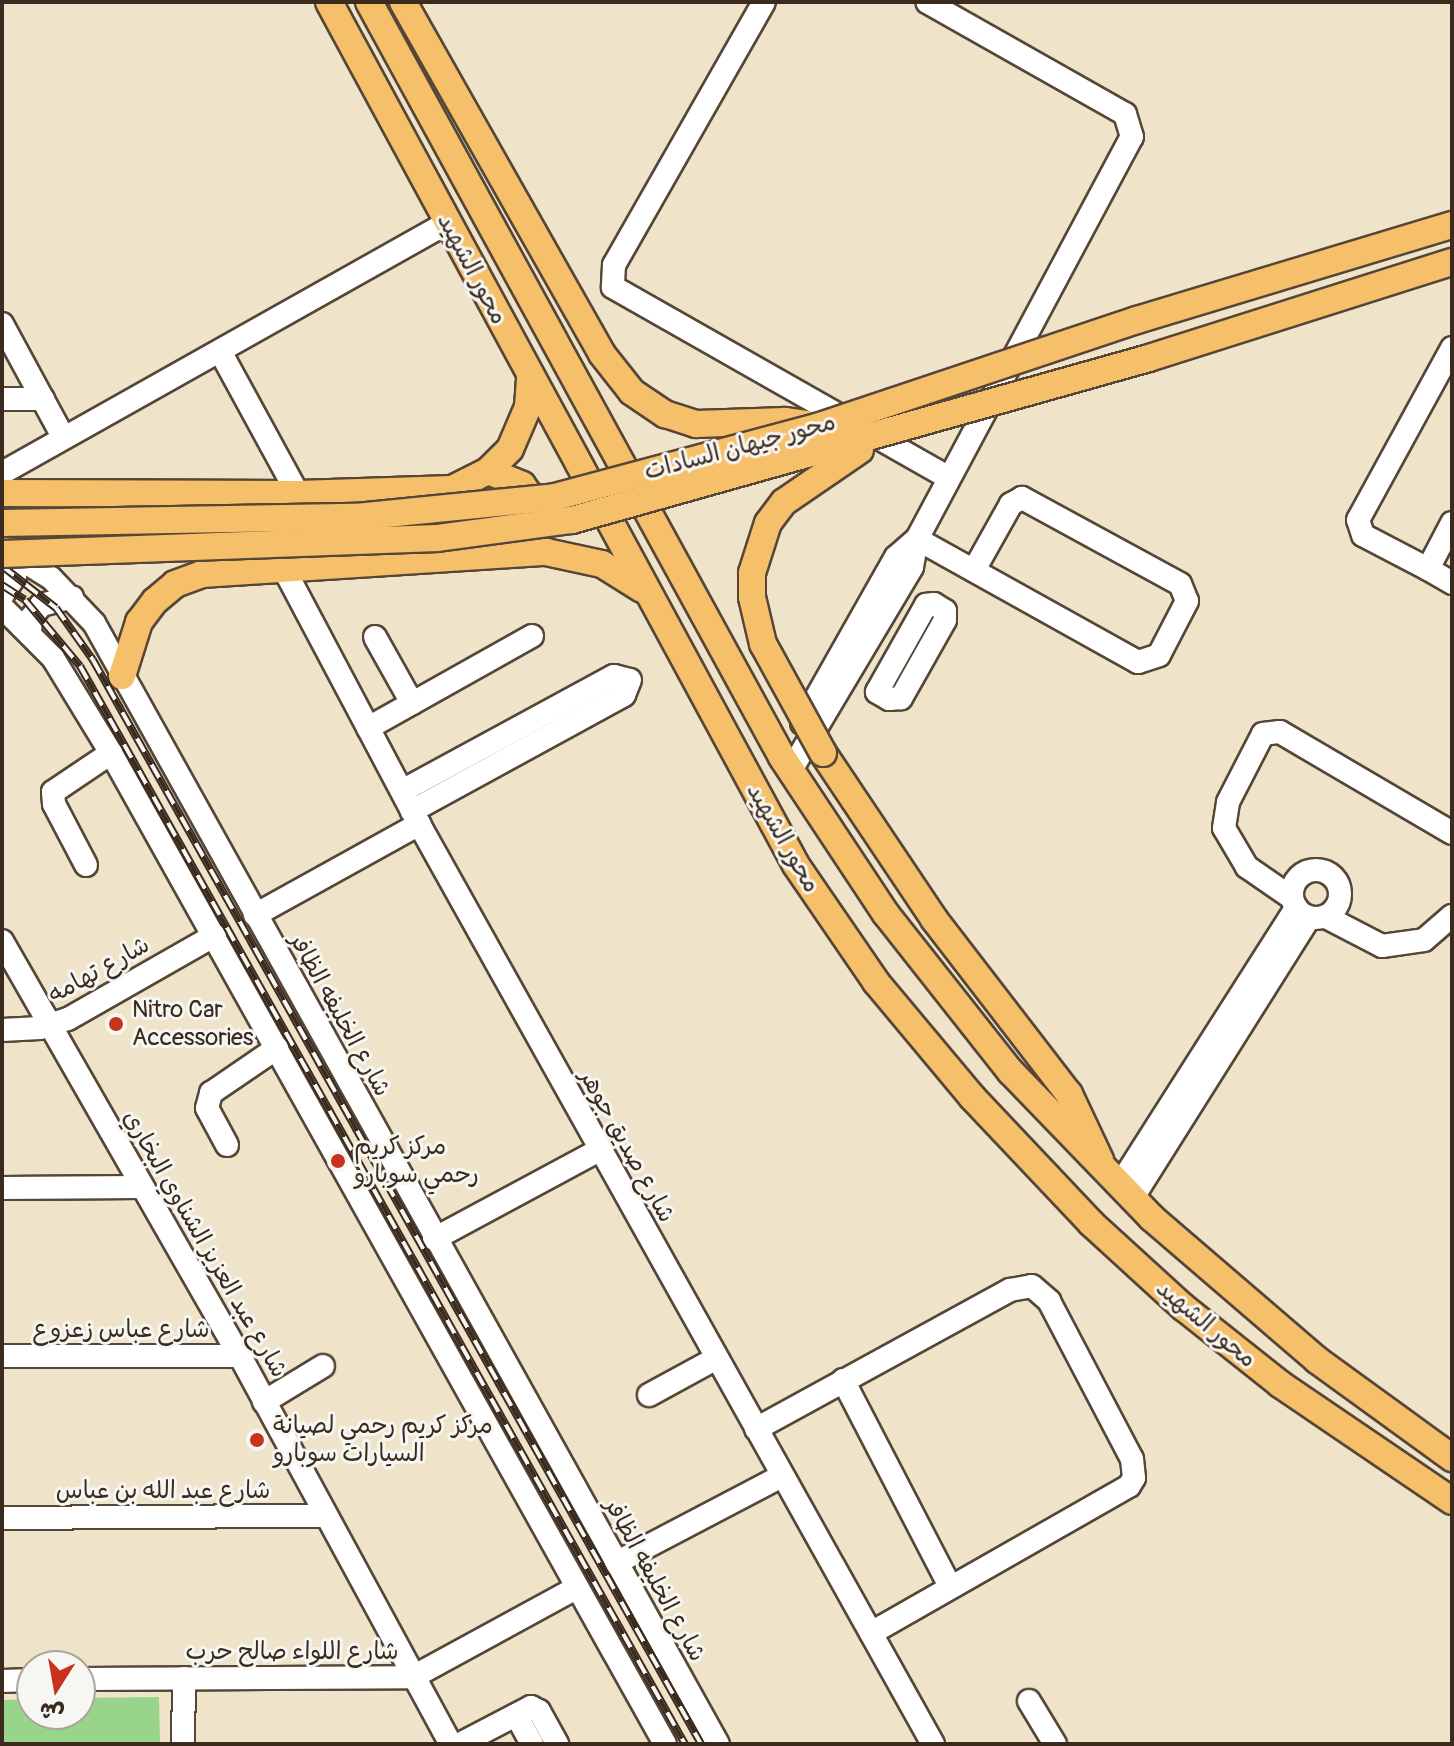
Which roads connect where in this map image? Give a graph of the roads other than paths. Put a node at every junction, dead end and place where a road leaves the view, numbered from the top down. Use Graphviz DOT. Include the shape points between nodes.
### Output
graph roads {
  1 [pos="329,2"];
  2 [pos="369,2"];
  3 [pos="403,2"];
  4 [pos="764,2"];
  5 [pos="927,2"];
  6 [pos="447,223"];
  7 [pos="1452,225"];
  8 [pos="1452,262"];
  9 [pos="2,324"];
  10 [pos="8,348"];
  11 [pos="1452,348"];
  12 [pos="221,353"];
  13 [pos="530,377"];
  14 [pos="2,399"];
  15 [pos="43,399"];
  16 [pos="820,426"];
  17 [pos="893,431"];
  18 [pos="63,437"];
  19 [pos="488,471"];
  20 [pos="2,473"];
  21 [pos="949,478"];
  22 [pos="2,493"];
  23 [pos="298,494"];
  24 [pos="2,523"];
  25 [pos="1452,523"];
  26 [pos="917,539"];
  27 [pos="4,552"];
  28 [pos="546,552"];
  29 [pos="284,569"];
  30 [pos="1428,569"];
  31 [pos="974,570"];
  32 [pos="1452,583"];
  33 [pos="648,594"];
  34 [pos="2,596"];
  35 [pos="72,597"];
  36 [pos="2,607"];
  37 [pos="30,632"];
  38 [pos="532,636"];
  39 [pos="375,637"];
  40 [pos="122,676"];
  41 [pos="847,676"];
  42 [pos="877,692"];
  43 [pos="412,703"];
  44 [pos="368,728"];
  45 [pos="537,730"];
  46 [pos="111,753"];
  47 [pos="787,764"];
  48 [pos="411,809"];
  49 [pos="1452,833"];
  50 [pos="86,865"];
  51 [pos="1306,910"];
  52 [pos="255,915"];
  53 [pos="1452,916"];
  54 [pos="215,935"];
  55 [pos="2,941"];
  56 [pos="51,1025"];
  57 [pos="2,1030"];
  58 [pos="277,1048"];
  59 [pos="227,1145"];
  60 [pos="599,1150"];
  61 [pos="1118,1185"];
  62 [pos="140,1187"];
  63 [pos="2,1188"];
  64 [pos="434,1239"];
  65 [pos="2,1356"];
  66 [pos="240,1356"];
  67 [pos="717,1358"];
  68 [pos="323,1366"];
  69 [pos="843,1380"];
  70 [pos="649,1395"];
  71 [pos="264,1402"];
  72 [pos="756,1429"];
  73 [pos="1452,1458"];
  74 [pos="782,1476"];
  75 [pos="1452,1501"];
  76 [pos="325,1516"];
  77 [pos="2,1518"];
  78 [pos="616,1563"];
  79 [pos="950,1586"];
  80 [pos="576,1588"];
  81 [pos="871,1633"];
  82 [pos="413,1677"];
  83 [pos="184,1678"];
  84 [pos="96,1679"];
  85 [pos="1029,1701"];
  86 [pos="516,1715"];
  87 [pos="183,1744"];
  88 [pos="451,1744"];
  89 [pos="460,1744"];
  90 [pos="532,1744"];
  91 [pos="557,1744"];
  92 [pos="665,1744"];
  93 [pos="718,1744"];
  94 [pos="933,1744"];
  95 [pos="1055,1744"];
  1 -- 6 [label="main road, محور الشهيد"];
  2 -- 47 [label="main road, محور الشهيد"];
  3 -- 16 [label="main road" via="615,374 665,414 709,426 785,421"];
  4 -- 21 [label="street" via="614,265 613,287"];
  5 -- 21 [label="street" via="1125,114 1134,129"];
  6 -- 12 [label="street"];
  6 -- 13 [label="main road, محور الشهيد"];
  7 -- 16 [label="main road, محور جيهان السادات, bridge" via="1137,320"];
  8 -- 17 [label="main road, محور جيهان السادات, bridge" via="1149,358"];
  9 -- 10 [label="street"];
  10 -- 15 [label="street"];
  11 -- 30 [label="street" via="1358,520 1363,535"];
  12 -- 18 [label="street"];
  12 -- 23 [label="street"];
  13 -- 19 [label="main road" via="528,407 518,436"];
  13 -- 33 [label="main road, محور الشهيد"];
  14 -- 15 [label="street"];
  15 -- 18 [label="street"];
  16 -- 24 [label="main road, محور جيهان السادات, bridge" via="555,497 503,505 356,517"];
  17 -- 27 [label="main road, محور جيهان السادات, bridge" via="572,520 516,530 438,538"];
  17 -- 61 [label="main road, bridge" via="806,483 768,523 757,549 752,585 755,621 823,753 934,919 1069,1094"];
  18 -- 20 [label="street"];
  19 -- 23 [label="main road" via="439,491"];
  19 -- 28 [label="main road" via="512,478 531,494 547,528"];
  21 -- 26 [label="street"];
  22 -- 23 [label="main road"];
  25 -- 30 [label="street"];
  26 -- 31 [label="street"];
  26 -- 41 [label="street" via="912,567"];
  26 -- 47 [label="street" via="896,557"];
  27 -- 34 [label="street" via="15,576"];
  27 -- 35 [label="street, شارع الخليفه الظافر" via="51,578"];
  28 -- 29 [label="main road"];
  28 -- 33 [label="main road" via="602,564"];
  29 -- 40 [label="main road" via="230,569 175,584 139,622"];
  29 -- 44 [label="street, شارع صديق جوهر"];
  30 -- 32 [label="street"];
  31 -- 31 [label="street" via="1011,504 1022,498 1180,584 1187,601 1159,655 1138,662"];
  33 -- 75 [label="main road, محور الشهيد" via="821,904 876,982 955,1078 1091,1223 1183,1307 1280,1384"];
  35 -- 37 [label="street" via="41,605"];
  35 -- 40 [label="street, شارع الخليفه الظافر" via="94,623"];
  36 -- 37 [label="street"];
  37 -- 46 [label="street" via="53,658"];
  38 -- 43 [label="street"];
  39 -- 43 [label="street"];
  40 -- 52 [label="street, شارع الخليفه الظافر"];
  41 -- 42 [label="street"];
  41 -- 47 [label="street"];
  43 -- 44 [label="street"];
  44 -- 48 [label="street, شارع صديق جوهر"];
  45 -- 48 [label="street"];
  46 -- 50 [label="street" via="53,792 54,804"];
  46 -- 54 [label="street"];
  47 -- 61 [label="main road, محور الشهيد" via="926,968 1011,1072"];
  48 -- 52 [label="street"];
  48 -- 60 [label="street, شارع صديق جوهر"];
  49 -- 51 [label="street" via="1280,732 1263,734 1228,802 1224,828 1247,867"];
  51 -- 53 [label="street" via="1382,946 1424,940"];
  51 -- 61 [label="street"];
  52 -- 64 [label="street, شارع الخليفه الظافر"];
  54 -- 56 [label="street, شارع تهامه"];
  54 -- 58 [label="street"];
  55 -- 56 [label="street, شارع عبد العزيز الشناوي البخاري"];
  56 -- 57 [label="street, شارع تهامه"];
  56 -- 62 [label="street, شارع عبد العزيز الشناوي البخاري"];
  58 -- 59 [label="street" via="211,1093 207,1108"];
  58 -- 80 [label="street"];
  60 -- 64 [label="street"];
  60 -- 67 [label="street, شارع صديق جوهر"];
  61 -- 73 [label="main road, محور الشهيد" via="1317,1360"];
  62 -- 63 [label="street"];
  62 -- 66 [label="street, شارع عبد العزيز الشناوي البخاري"];
  64 -- 78 [label="street, شارع الخليفه الظافر"];
  65 -- 66 [label="street, شارع عباس زعزوع"];
  66 -- 71 [label="street, شارع عبد العزيز الشناوي البخاري"];
  67 -- 70 [label="street"];
  67 -- 72 [label="street, شارع صديق جوهر"];
  68 -- 71 [label="street"];
  69 -- 72 [label="street"];
  69 -- 79 [label="street"];
  69 -- 79 [label="street" via="1010,1290 1032,1286 1049,1301 1132,1459 1134,1478 1129,1486"];
  71 -- 76 [label="street, شارع عبد العزيز الشناوي البخاري"];
  72 -- 74 [label="street, شارع صديق جوهر"];
  74 -- 78 [label="street"];
  74 -- 81 [label="street, شارع صديق جوهر"];
  76 -- 77 [label="street, شارع عبد الله بن عباس"];
  76 -- 82 [label="street, شارع عبد العزيز الشناوي البخاري"];
  78 -- 93 [label="street, شارع الخليفه الظافر"];
  79 -- 81 [label="street"];
  80 -- 82 [label="street, شارع اللواء صالح حرب"];
  80 -- 92 [label="street"];
  81 -- 94 [label="street, شارع صديق جوهر"];
  82 -- 83 [label="street, شارع اللواء صالح حرب"];
  82 -- 88 [label="street, شارع عبد العزيز الشناوي البخاري"];
  83 -- 84 [label="street, شارع اللواء صالح حرب"];
  83 -- 87 [label="street"];
  85 -- 95 [label="street"];
  86 -- 89 [label="street"];
  86 -- 90 [label="street"];
  86 -- 91 [label="street" via="535,1708"];
}
